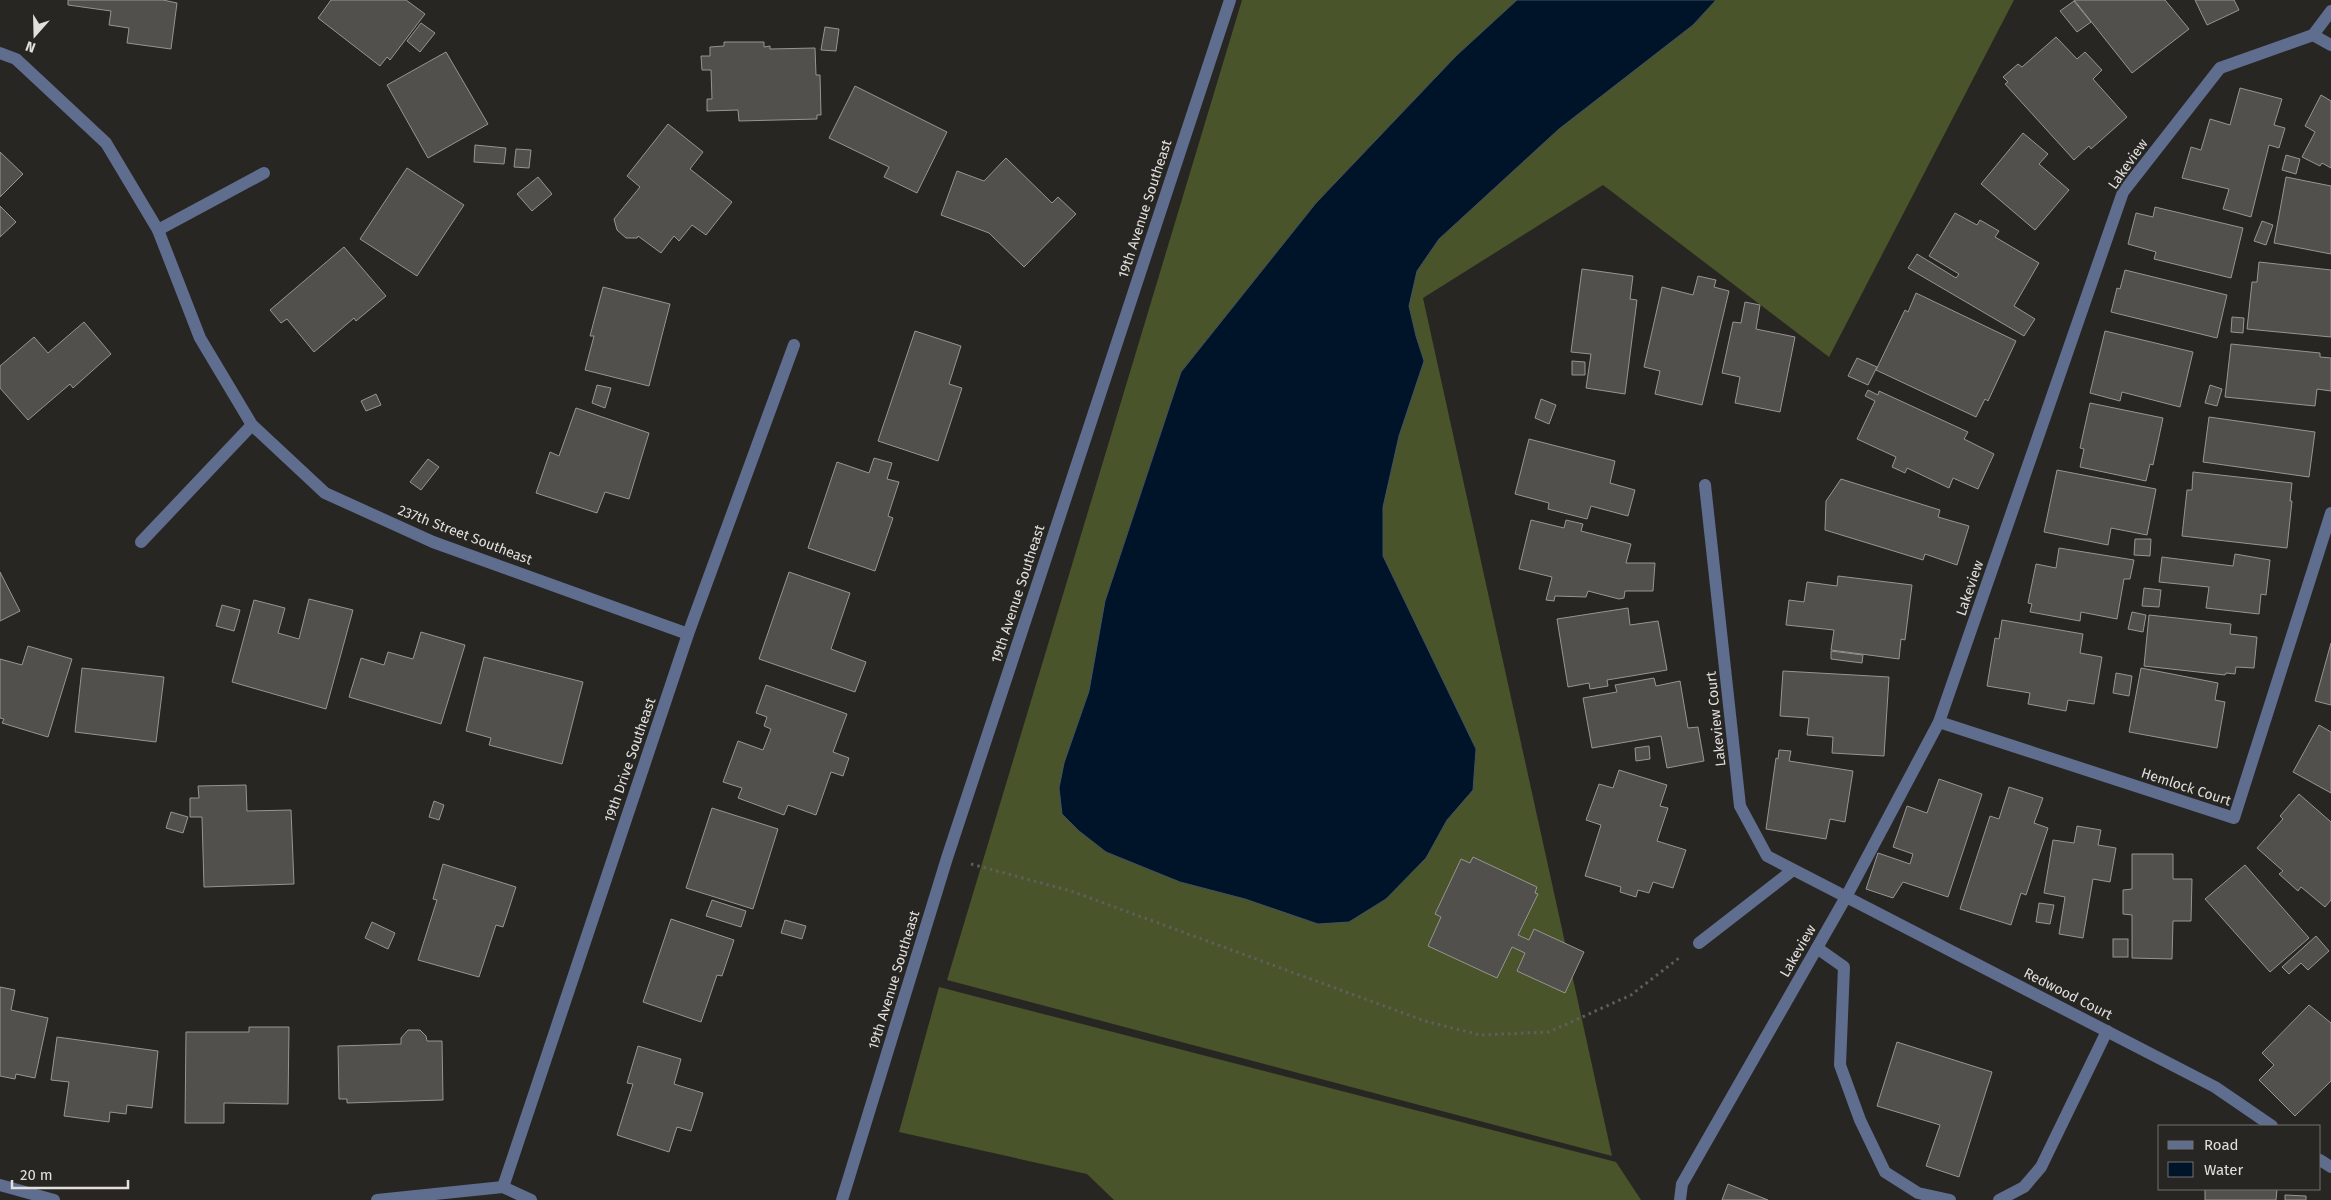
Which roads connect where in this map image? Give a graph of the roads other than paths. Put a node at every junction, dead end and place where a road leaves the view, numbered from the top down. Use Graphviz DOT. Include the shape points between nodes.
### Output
graph roads {
  1 [pos="1230,0"];
  2 [pos="2331,11"];
  3 [pos="2313,35"];
  4 [pos="2331,45"];
  5 [pos="0,53"];
  6 [pos="264,173"];
  7 [pos="158,230"];
  8 [pos="794,344"];
  9 [pos="252,426"];
  10 [pos="1706,485"];
  11 [pos="2331,513"];
  12 [pos="141,542"];
  13 [pos="688,634"];
  14 [pos="1939,722"];
  15 [pos="1793,870"];
  16 [pos="1846,897"];
  17 [pos="1699,942"];
  18 [pos="1817,948"];
  19 [pos="2107,1031"];
  20 [pos="2271,1125"];
  21 [pos="0,1185"];
  22 [pos="503,1187"];
  23 [pos="54,1200"];
  24 [pos="376,1200"];
  25 [pos="531,1200"];
  26 [pos="842,1200"];
  27 [pos="1680,1200"];
  28 [pos="1950,1200"];
  29 [pos="1999,1200"];
  1 -- 26 [label="street, 19th Avenue Southeast" via="947,858"];
  2 -- 3 [label="street"];
  3 -- 4 [label="street"];
  3 -- 14 [label="street, Lakeview" via="2220,68 2123,192"];
  5 -- 7 [label="street, 237th Street Southeast" via="16,59 106,144"];
  6 -- 7 [label="street"];
  7 -- 9 [label="street, 237th Street Southeast" via="200,338"];
  8 -- 13 [label="street, 19th Drive Southeast"];
  9 -- 12 [label="street"];
  9 -- 13 [label="street, 237th Street Southeast" via="325,493 433,542"];
  10 -- 15 [label="street, Lakeview Court" via="1740,806 1767,856"];
  11 -- 14 [label="street, Hemlock Court" via="2234,818"];
  13 -- 22 [label="street, 19th Drive Southeast"];
  14 -- 16 [label="street, Lakeview"];
  15 -- 16 [label="street, Lakeview Court"];
  15 -- 17 [label="street"];
  16 -- 18 [label="street, Lakeview"];
  16 -- 19 [label="street, Redwood Court"];
  18 -- 27 [label="street, Lakeview" via="1682,1184"];
  18 -- 28 [label="street" via="1844,967 1840,1065 1860,1120 1886,1172 1918,1193"];
  19 -- 20 [label="street, Redwood Court" via="2215,1087"];
  19 -- 29 [label="street" via="2041,1167 2024,1187"];
  21 -- 23 [label="street"];
  22 -- 24 [label="street"];
  22 -- 25 [label="street"];
}
